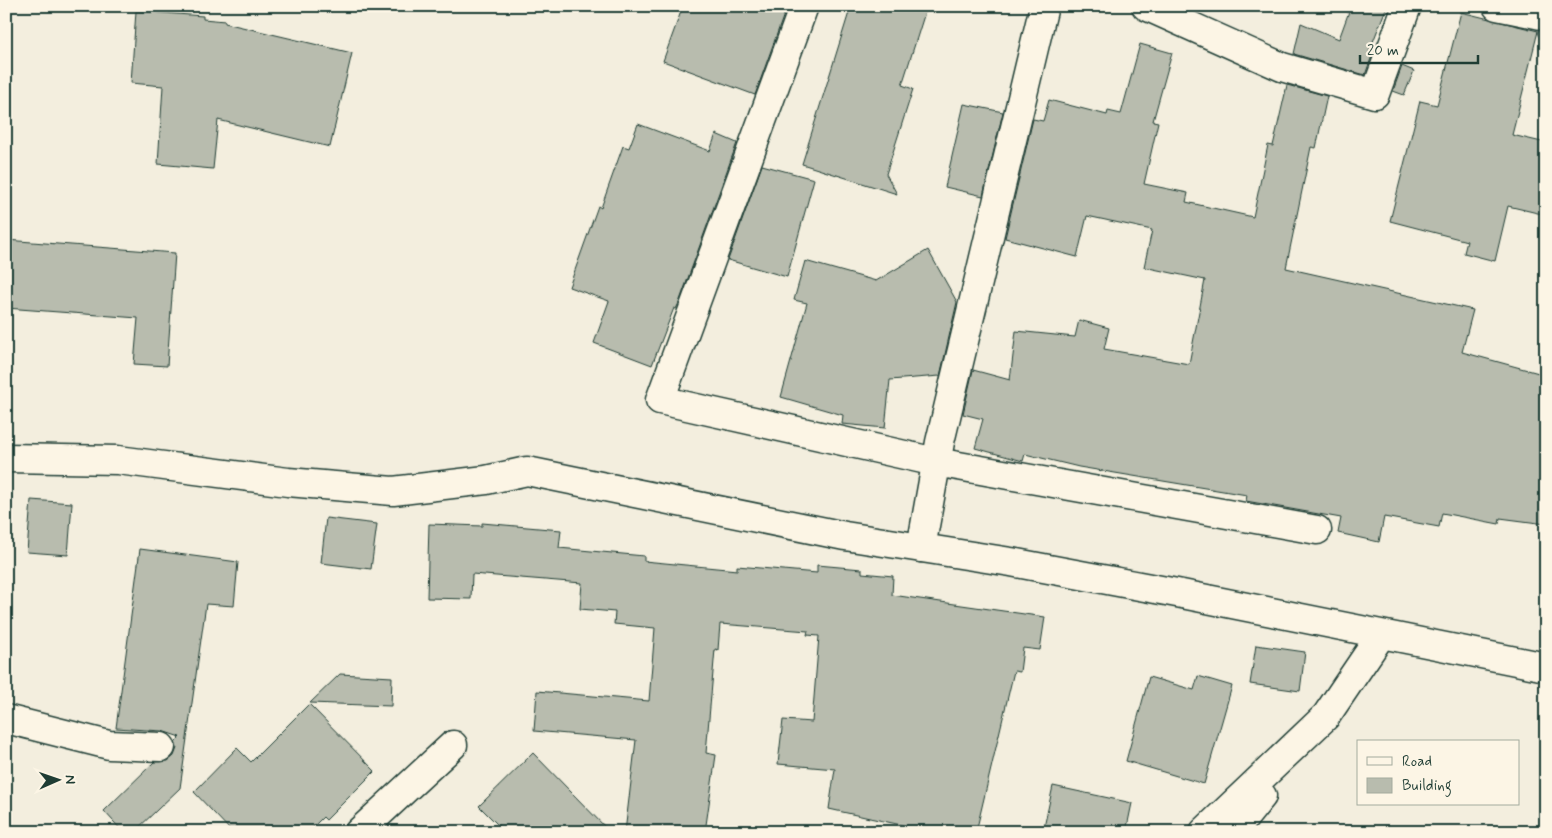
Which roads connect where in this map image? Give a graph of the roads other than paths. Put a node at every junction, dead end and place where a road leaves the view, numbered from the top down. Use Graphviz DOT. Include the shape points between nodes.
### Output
graph roads {
  1 [pos="804,6"];
  2 [pos="1044,6"];
  3 [pos="1146,6"];
  4 [pos="1407,6"];
  5 [pos="1497,6"];
  6 [pos="1546,16"];
  7 [pos="6,458"];
  8 [pos="936,462"];
  9 [pos="1317,530"];
  10 [pos="921,548"];
  11 [pos="1381,635"];
  12 [pos="1546,668"];
  13 [pos="1326,716"];
  14 [pos="6,719"];
  15 [pos="454,745"];
  16 [pos="161,747"];
  17 [pos="359,832"];
  18 [pos="1204,832"];
  19 [pos="1234,832"];
  1 -- 8 [label="street" via="660,400"];
  2 -- 8 [label="street"];
  3 -- 4 [label="street" via="1282,67 1375,94"];
  5 -- 6 [label="street"];
  7 -- 10 [label="street" via="118,460 288,482 393,491 527,472 845,536"];
  8 -- 9 [label="street"];
  8 -- 10 [label="street"];
  10 -- 11 [label="street" via="1177,592"];
  11 -- 12 [label="street"];
  11 -- 13 [label="street"];
  13 -- 18 [label="street"];
  13 -- 19 [label="street"];
  14 -- 16 [label="street" via="109,745"];
  15 -- 17 [label="street"];
}
